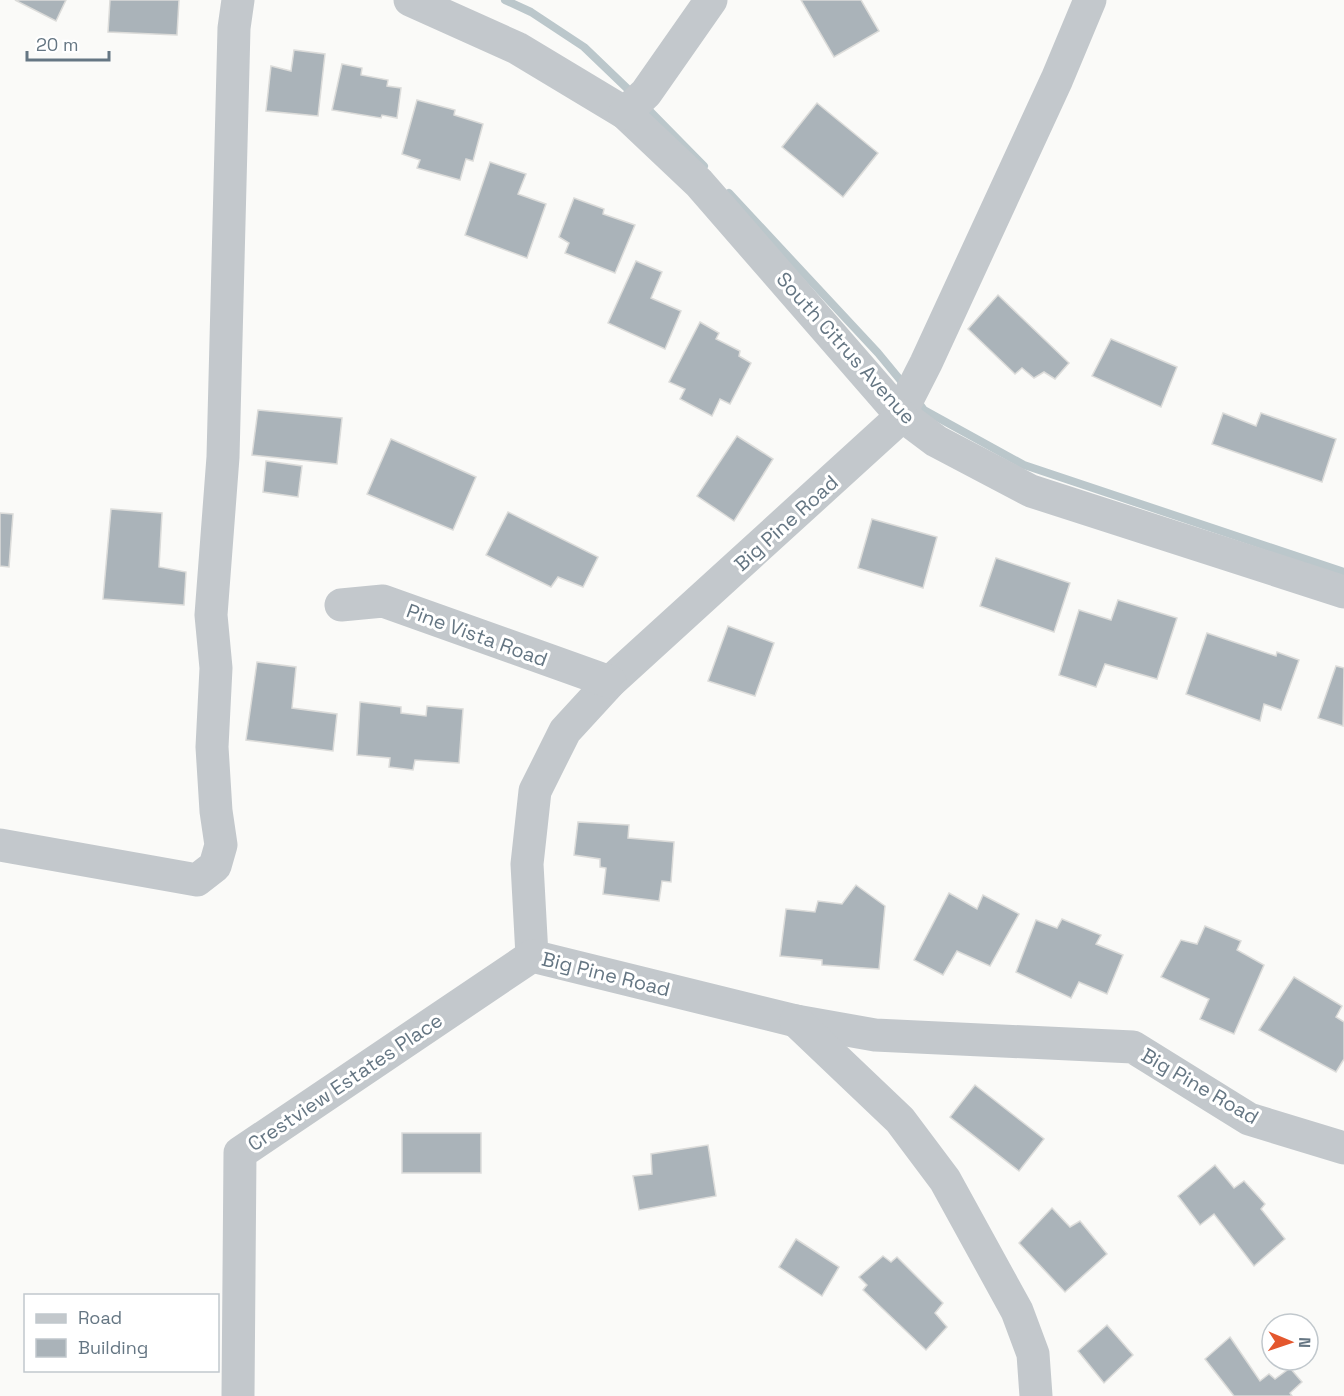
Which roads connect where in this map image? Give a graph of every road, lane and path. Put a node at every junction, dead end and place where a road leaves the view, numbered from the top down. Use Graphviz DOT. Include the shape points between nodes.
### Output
graph roads {
  1 [pos="238,0"];
  2 [pos="410,0"];
  3 [pos="711,0"];
  4 [pos="1090,0"];
  5 [pos="625,113"];
  6 [pos="901,415"];
  7 [pos="1344,592"];
  8 [pos="341,606"];
  9 [pos="610,682"];
  10 [pos="0,844"];
  11 [pos="532,956"];
  12 [pos="796,1020"];
  13 [pos="1344,1148"];
  14 [pos="238,1396"];
  15 [pos="1036,1396"];
  1 -- 10 [label="street" via="234,28 222,457 211,615 216,668 212,747 221,844 215,866 197,879"];
  2 -- 5 [label="street, South Citrus Avenue" via="517,48"];
  3 -- 5 [label="street" via="646,93"];
  4 -- 6 [label="street"];
  5 -- 6 [label="street, South Citrus Avenue" via="699,183"];
  6 -- 7 [label="street, South Citrus Avenue" via="936,441 1030,491"];
  6 -- 9 [label="street, Big Pine Road"];
  8 -- 9 [label="street, Pine Vista Road" via="383,601"];
  9 -- 11 [label="street, Big Pine Road" via="565,731 535,791 527,864"];
  11 -- 12 [label="street, Big Pine Road"];
  11 -- 14 [label="street, Crestview Estates Place" via="240,1153"];
  12 -- 13 [label="street, Big Pine Road" via="875,1035 1133,1047 1249,1119"];
  12 -- 15 [label="street" via="900,1120 945,1180 1017,1311 1033,1354"];
}
